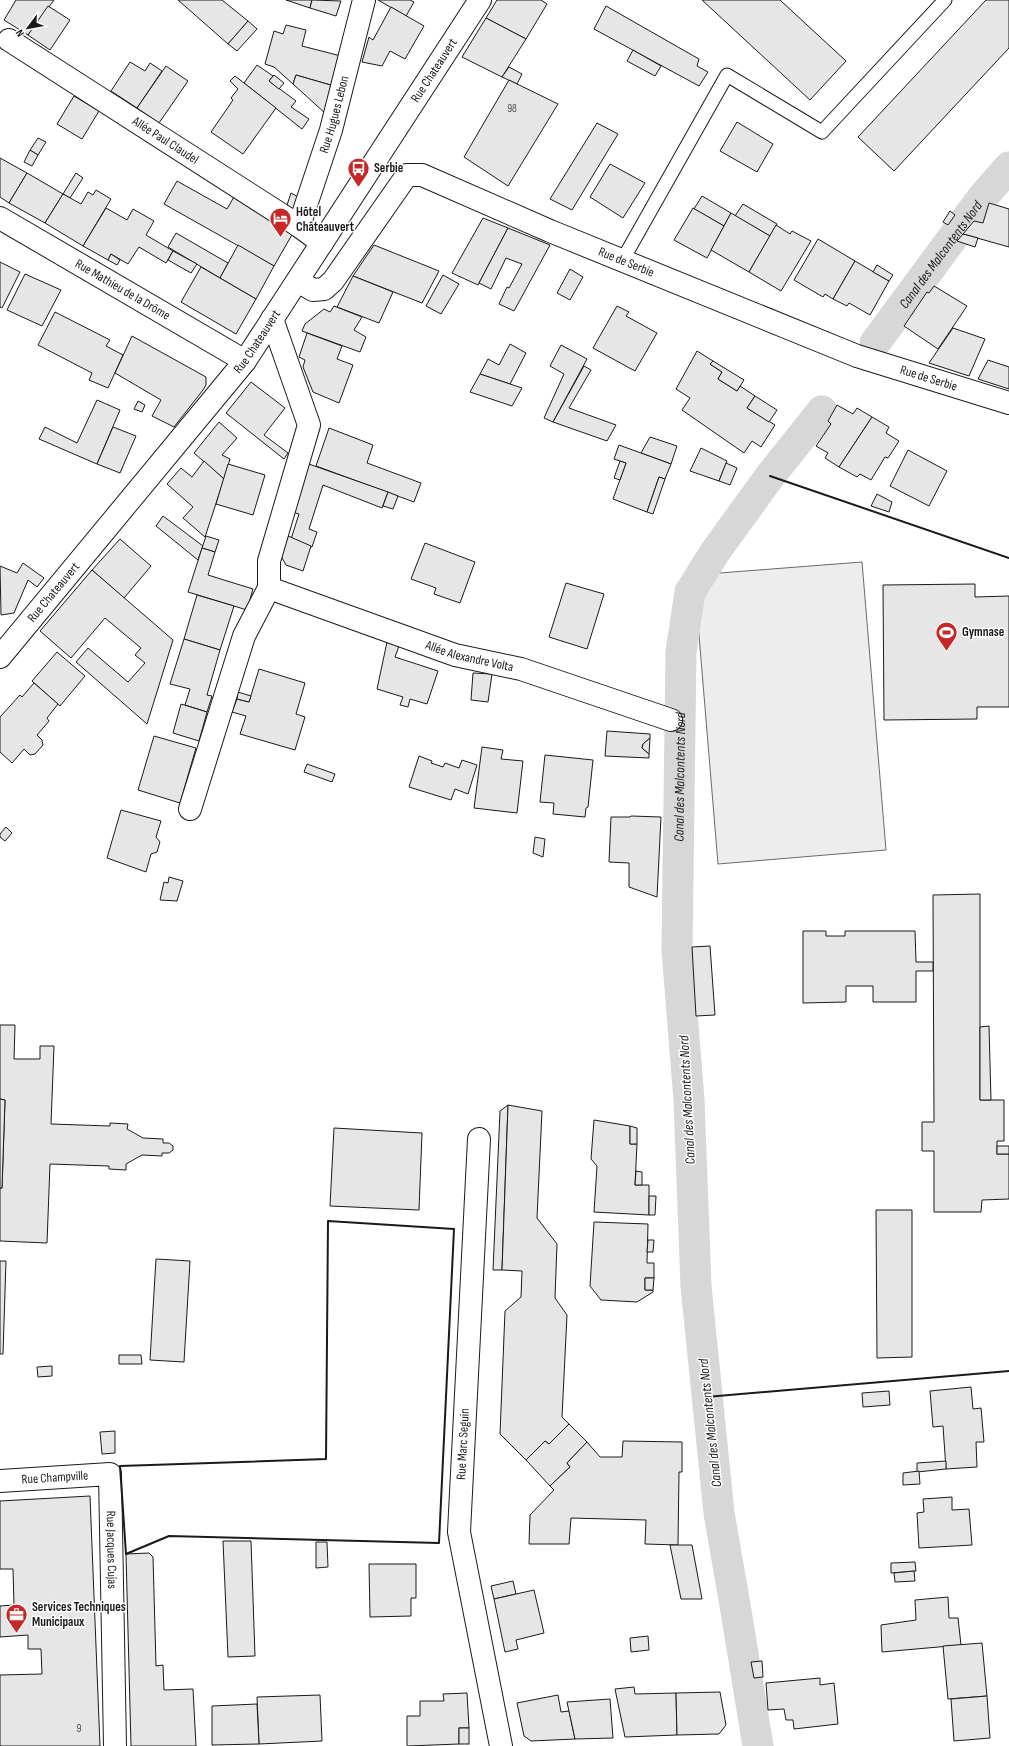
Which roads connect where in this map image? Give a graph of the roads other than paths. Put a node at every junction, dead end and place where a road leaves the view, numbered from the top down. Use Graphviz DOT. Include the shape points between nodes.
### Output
graph roads {
  1 [pos="364,0"];
  2 [pos="480,0"];
  3 [pos="945,0"];
  4 [pos="9,40"];
  5 [pos="0,218"];
  6 [pos="299,226"];
  7 [pos="322,243"];
  8 [pos="622,261"];
  9 [pos="298,281"];
  10 [pos="272,319"];
  11 [pos="245,361"];
  12 [pos="1009,403"];
  13 [pos="269,588"];
  14 [pos="3,648"];
  15 [pos="671,720"];
  16 [pos="190,809"];
  17 [pos="479,1139"];
  18 [pos="110,1474"];
  19 [pos="0,1481"];
  20 [pos="115,1746"];
  21 [pos="501,1746"];
  1 -- 6 [label="street, Rue Hugues Lebon" via="331,130"];
  2 -- 7 [label="street, Rue Chateauvert"];
  3 -- 8 [label="lane" via="822,132 727,75"];
  4 -- 6 [label="street, Allée Paul Claudel"];
  5 -- 11 [label="street, Rue Mathieu de la Drôme"];
  6 -- 7 [label="street, Allée Paul Claudel"];
  7 -- 9 [label="street, Rue Chateauvert"];
  8 -- 9 [label="street, Rue de Serbie" via="422,174 406,175 333,281 324,289 313,290"];
  8 -- 12 [label="street, Rue de Serbie" via="864,358"];
  9 -- 10 [label="street, Rue Chateauvert"];
  10 -- 11 [label="street, Rue Chateauvert"];
  10 -- 13 [label="street" via="308,425 269,561"];
  11 -- 14 [label="street, Rue Chateauvert"];
  13 -- 15 [label="street, Allée Alexandre Volta" via="455,656 521,669"];
  13 -- 16 [label="street" via="244,636"];
  17 -- 21 [label="street, Rue Marc Seguin" via="459,1532"];
  18 -- 19 [label="street, Rue Champville"];
  18 -- 20 [label="street, Rue Jacques Cujas"];
}
